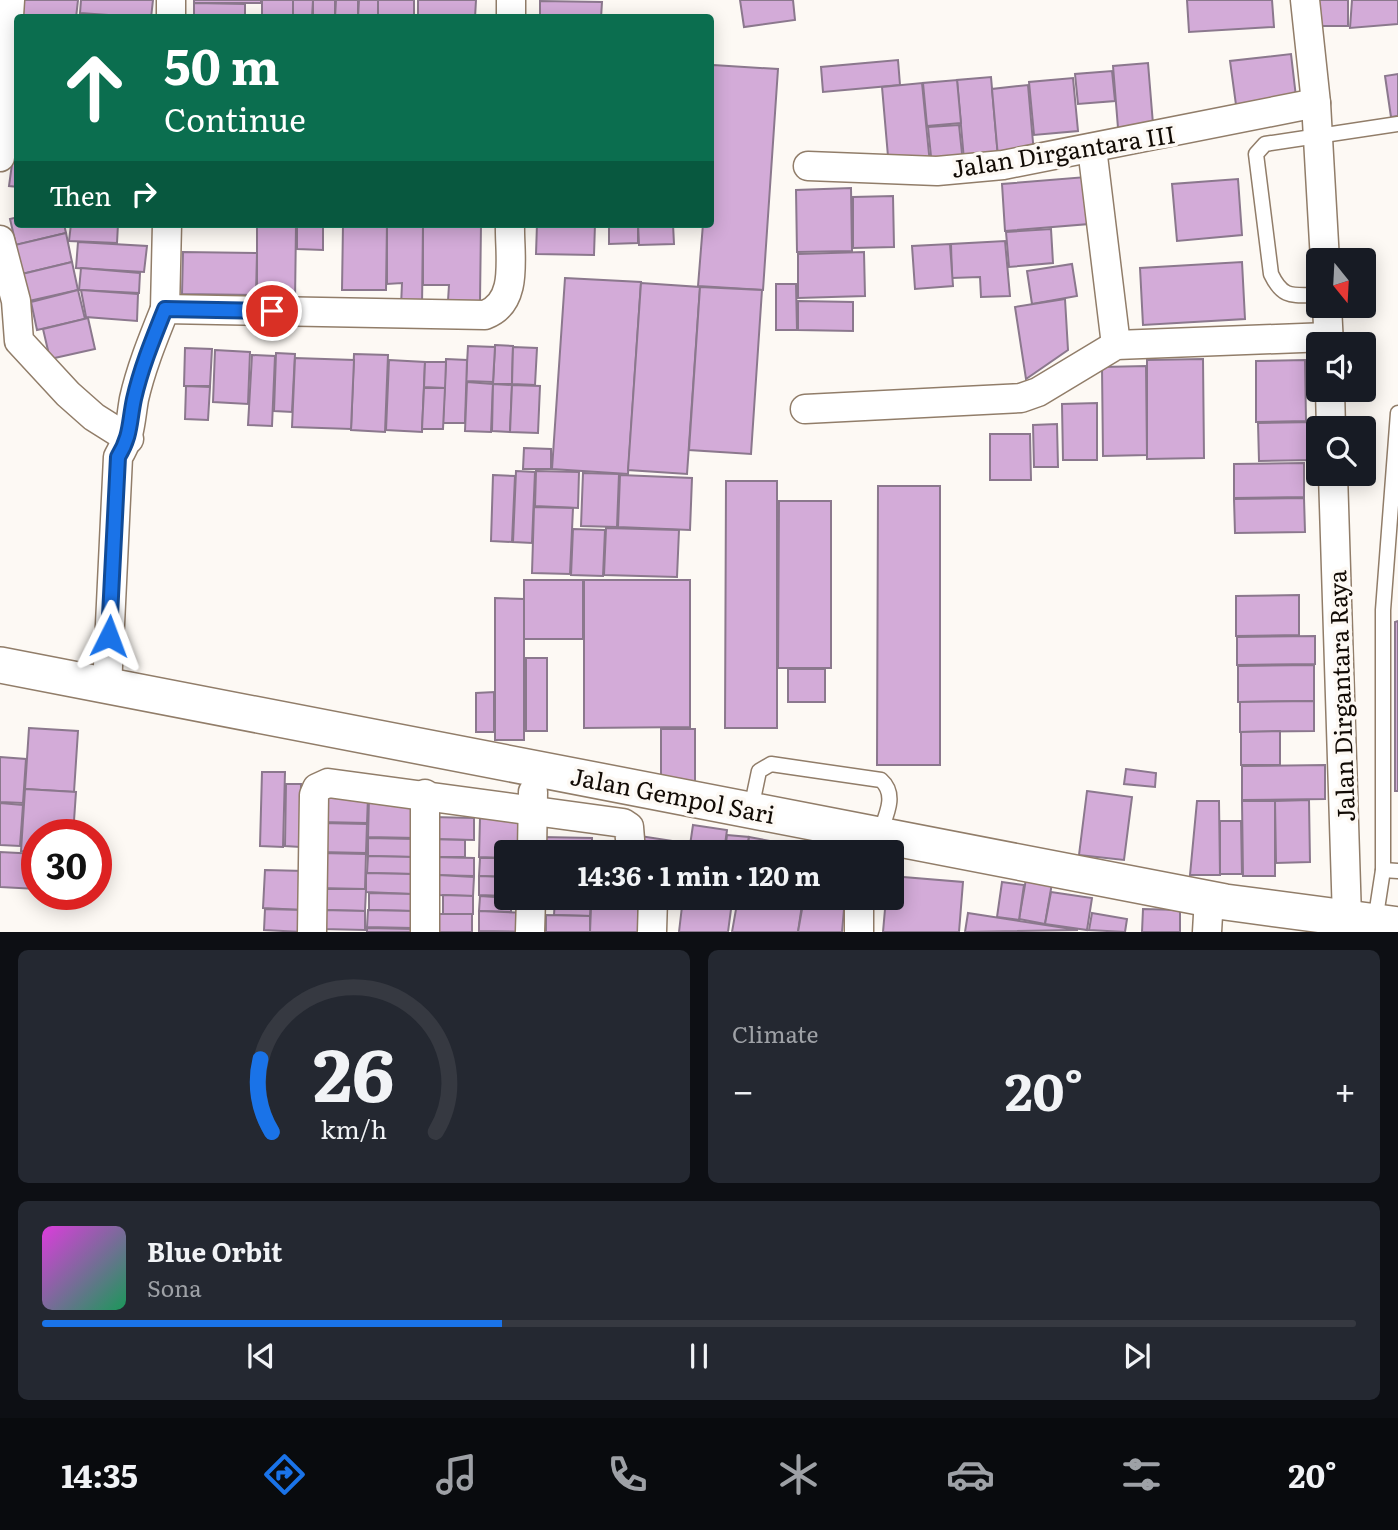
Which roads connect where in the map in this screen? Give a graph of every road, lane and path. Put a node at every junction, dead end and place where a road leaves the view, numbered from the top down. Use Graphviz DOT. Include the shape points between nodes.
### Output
graph roads {
  1 [pos="10,0"];
  2 [pos="1305,0"];
  3 [pos="1317,103"];
  4 [pos="1398,124"];
  5 [pos="1318,134"];
  6 [pos="1092,148"];
  7 [pos="0,157"];
  8 [pos="808,166"];
  9 [pos="167,228"];
  10 [pos="510,228"];
  11 [pos="0,240"];
  12 [pos="1324,248"];
  13 [pos="1306,295"];
  14 [pos="165,309"];
  15 [pos="10,340"];
  16 [pos="1306,341"];
  17 [pos="1116,345"];
  18 [pos="805,408"];
  19 [pos="1398,414"];
  20 [pos="129,439"];
  21 [pos="1395,462"];
  22 [pos="1334,486"];
  23 [pos="0,664"];
  24 [pos="116,689"];
  25 [pos="533,789"];
  26 [pos="425,794"];
  27 [pos="751,809"];
  28 [pos="1392,817"];
  29 [pos="532,840"];
  30 [pos="630,840"];
  31 [pos="867,840"];
  32 [pos="904,848"];
  33 [pos="1391,870"];
  34 [pos="531,910"];
  35 [pos="653,910"];
  36 [pos="859,910"];
  37 [pos="1216,916"];
  38 [pos="1374,924"];
  39 [pos="312,932"];
  40 [pos="425,932"];
  41 [pos="530,932"];
  42 [pos="652,932"];
  43 [pos="859,932"];
  1 -- 7 [label="street"];
  2 -- 3 [label="street"];
  3 -- 5 [label="street"];
  3 -- 6 [label="street, Jalan Dirgantara III"];
  4 -- 5 [label="lane"];
  5 -- 12 [label="street"];
  5 -- 13 [label="lane" via="1265,144 1256,154 1271,274 1278,289 1287,295"];
  6 -- 8 [label="street, Jalan Dirgantara III" via="1003,165 937,171"];
  6 -- 17 [label="street"];
  9 -- 14 [label="street"];
  10 -- 14 [label="street" via="506,299 485,314"];
  11 -- 15 [label="street" via="16,301"];
  14 -- 20 [label="street" via="143,365"];
  15 -- 20 [label="street" via="94,417"];
  16 -- 17 [label="street"];
  17 -- 18 [label="street" via="1021,398"];
  19 -- 21 [label="lane"];
  20 -- 24 [label="street" via="135,460"];
  21 -- 28 [label="lane" via="1383,610"];
  22 -- 38 [label="street, Jalan Dirgantara Raya"];
  23 -- 24 [label="street, Jalan Gempol Sari"];
  24 -- 25 [label="street, Jalan Gempol Sari"];
  25 -- 26 [label="street"];
  25 -- 27 [label="street, Jalan Gempol Sari"];
  25 -- 29 [label="street"];
  25 -- 30 [label="street" via="622,823 629,827"];
  26 -- 39 [label="street" via="328,783 317,788"];
  26 -- 40 [label="street"];
  27 -- 31 [label="street, Jalan Gempol Sari"];
  27 -- 31 [label="lane" via="759,771 771,764 881,780 891,795"];
  28 -- 33 [label="lane"];
  32 -- 37 [label="street, Jalan Gempol Sari"];
  33 -- 38 [label="lane"];
  34 -- 41 [label="street"];
  35 -- 42 [label="street"];
  36 -- 43 [label="street"];
  37 -- 38 [label="street, Jalan Gempol Sari" via="1291,916"];
}
